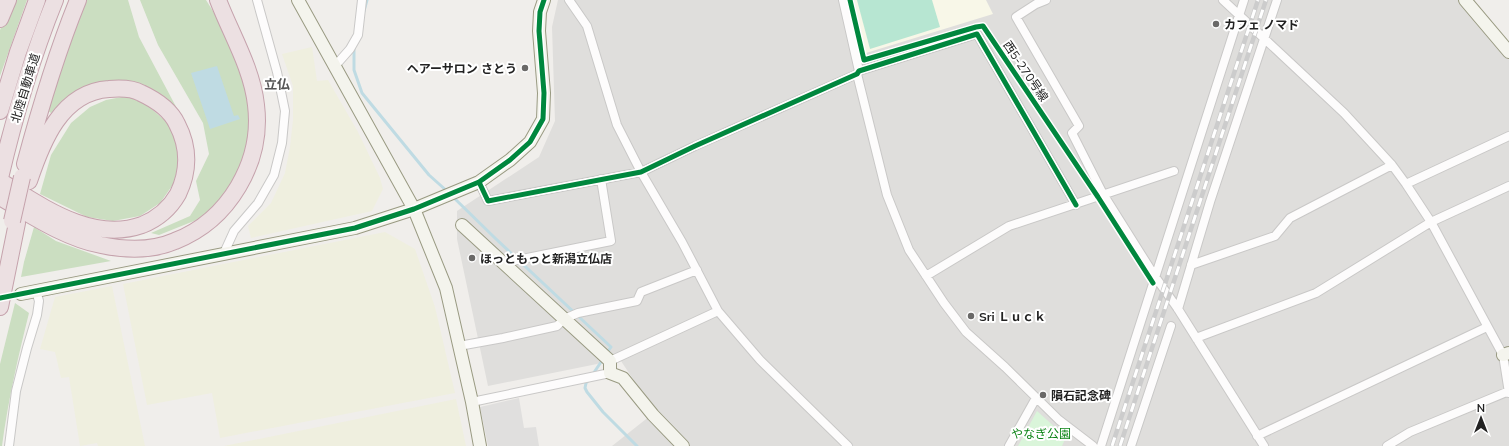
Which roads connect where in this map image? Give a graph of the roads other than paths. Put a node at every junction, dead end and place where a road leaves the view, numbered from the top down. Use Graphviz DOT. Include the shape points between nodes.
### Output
graph roads {
  1 [pos="8,0"];
  2 [pos="37,0"];
  3 [pos="54,0"];
  4 [pos="78,0"];
  5 [pos="218,0"];
  6 [pos="257,0"];
  7 [pos="298,0"];
  8 [pos="362,0"];
  9 [pos="544,0"];
  10 [pos="569,0"];
  11 [pos="843,0"];
  12 [pos="1046,0"];
  13 [pos="1223,0"];
  14 [pos="1244,0"];
  15 [pos="1276,0"];
  16 [pos="1465,0"];
  17 [pos="1239,15"];
  18 [pos="0,19"];
  19 [pos="1264,38"];
  20 [pos="1509,52"];
  21 [pos="334,66"];
  22 [pos="858,72"];
  23 [pos="0,111"];
  24 [pos="1509,136"];
  25 [pos="1392,166"];
  26 [pos="2,171"];
  27 [pos="1174,171"];
  28 [pos="641,172"];
  29 [pos="26,179"];
  30 [pos="600,179"];
  31 [pos="0,181"];
  32 [pos="479,182"];
  33 [pos="1406,184"];
  34 [pos="1509,186"];
  35 [pos="1103,194"];
  36 [pos="0,196"];
  37 [pos="1076,205"];
  38 [pos="414,209"];
  39 [pos="14,222"];
  40 [pos="1431,222"];
  41 [pos="462,225"];
  42 [pos="224,253"];
  43 [pos="506,265"];
  44 [pos="1191,265"];
  45 [pos="697,270"];
  46 [pos="1154,275"];
  47 [pos="926,276"];
  48 [pos="0,284"];
  49 [pos="36,291"];
  50 [pos="21,294"];
  51 [pos="0,307"];
  52 [pos="1178,309"];
  53 [pos="718,311"];
  54 [pos="564,319"];
  55 [pos="1171,326"];
  56 [pos="1487,327"];
  57 [pos="1196,338"];
  58 [pos="459,346"];
  59 [pos="1506,354"];
  60 [pos="610,367"];
  61 [pos="1509,392"];
  62 [pos="1036,398"];
  63 [pos="472,402"];
  64 [pos="1257,436"];
  65 [pos="9,446"];
  66 [pos="480,446"];
  67 [pos="683,446"];
  68 [pos="848,446"];
  69 [pos="1009,446"];
  70 [pos="1093,446"];
  71 [pos="1101,446"];
  72 [pos="1131,446"];
  73 [pos="1264,446"];
  74 [pos="1387,446"];
  1 -- 18 [label="highway"];
  2 -- 23 [label="highway, 北陸自動車道"];
  3 -- 26 [label="highway, 北陸自動車道" via="33,62"];
  4 -- 29 [label="highway" via="37,118"];
  5 -- 36 [label="highway" via="250,78 257,119 254,149 245,175 231,199 211,219 175,242 146,248 116,248 99,245 63,232"];
  6 -- 42 [label="street" via="285,111 282,143 274,175 258,203 234,231"];
  7 -- 21 [label="street"];
  8 -- 21 [label="street" via="358,35 350,50"];
  9 -- 32 [label="street" via="540,12 539,31 544,93 543,119 530,142"];
  10 -- 28 [label="street" via="587,26 617,124"];
  11 -- 22 [label="street"];
  12 -- 35 [label="street" via="1016,17 1079,126 1072,133"];
  13 -- 17 [label="street"];
  14 -- 17 [label="street"];
  15 -- 19 [label="street"];
  16 -- 20 [label="street"];
  17 -- 19 [label="street"];
  17 -- 46 [label="street"];
  19 -- 25 [label="street" via="1344,113"];
  19 -- 44 [label="street"];
  21 -- 38 [label="street"];
  22 -- 28 [label="street"];
  22 -- 37 [label="street" via="977,34"];
  22 -- 47 [label="street" via="887,195 909,250"];
  24 -- 33 [label="street"];
  25 -- 33 [label="street"];
  25 -- 44 [label="street" via="1290,218 1275,236"];
  27 -- 35 [label="street"];
  28 -- 30 [label="street"];
  28 -- 45 [label="street"];
  29 -- 31 [label="highway" via="55,121 67,107 83,96 100,90 119,88 136,91 152,98 168,110 183,137 186,169 183,184 175,200 150,222 134,228 98,229 79,224 45,208"];
  29 -- 39 [label="highway, bridge"];
  30 -- 32 [label="street" via="488,200"];
  30 -- 43 [label="street" via="611,240 512,261"];
  32 -- 38 [label="street"];
  33 -- 40 [label="street"];
  34 -- 40 [label="street"];
  35 -- 37 [label="street"];
  35 -- 46 [label="street"];
  37 -- 47 [label="street" via="1009,226"];
  38 -- 42 [label="street" via="355,228"];
  38 -- 58 [label="street" via="446,288"];
  39 -- 48 [label="highway"];
  39 -- 51 [label="highway"];
  40 -- 56 [label="street"];
  40 -- 57 [label="street" via="1316,293"];
  41 -- 43 [label="street"];
  42 -- 49 [label="street"];
  43 -- 54 [label="street"];
  44 -- 52 [label="street"];
  45 -- 53 [label="street"];
  45 -- 54 [label="street" via="641,292 637,301 578,313"];
  46 -- 52 [label="street"];
  46 -- 71 [label="street"];
  47 -- 62 [label="street" via="966,332"];
  49 -- 50 [label="street"];
  49 -- 65 [label="street" via="39,301 37,315 16,391"];
  52 -- 57 [label="street"];
  53 -- 60 [label="street"];
  53 -- 68 [label="street" via="760,360"];
  54 -- 58 [label="street" via="556,326"];
  54 -- 60 [label="street"];
  55 -- 72 [label="street"];
  56 -- 59 [label="street"];
  56 -- 64 [label="street"];
  57 -- 64 [label="street"];
  58 -- 63 [label="street"];
  59 -- 61 [label="street"];
  60 -- 63 [label="street"];
  60 -- 67 [label="street" via="623,378"];
  61 -- 74 [label="street" via="1410,432"];
  62 -- 69 [label="street"];
  62 -- 70 [label="street" via="1059,420"];
  63 -- 66 [label="street"];
  64 -- 73 [label="street"];
}
